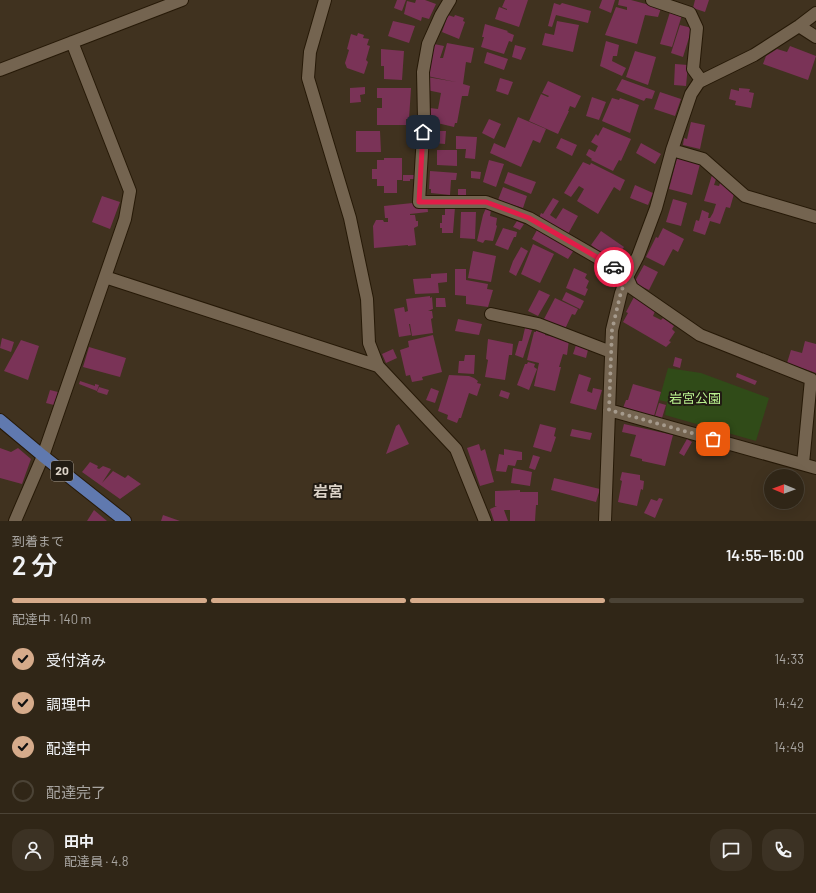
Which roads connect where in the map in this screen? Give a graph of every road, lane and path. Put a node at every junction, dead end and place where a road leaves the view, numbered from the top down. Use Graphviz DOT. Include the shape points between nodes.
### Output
graph roads {
  1 [pos="182,0"];
  2 [pos="325,0"];
  3 [pos="450,0"];
  4 [pos="652,0"];
  5 [pos="816,13"];
  6 [pos="799,26"];
  7 [pos="816,37"];
  8 [pos="72,42"];
  9 [pos="0,70"];
  10 [pos="702,80"];
  11 [pos="672,150"];
  12 [pos="816,217"];
  13 [pos="105,277"];
  14 [pos="627,277"];
  15 [pos="491,314"];
  16 [pos="611,352"];
  17 [pos="378,366"];
  18 [pos="609,410"];
  19 [pos="0,420"];
  20 [pos="42,456"];
  21 [pos="803,464"];
  22 [pos="816,468"];
  23 [pos="15,521"];
  24 [pos="125,521"];
  25 [pos="485,521"];
  26 [pos="606,521"];
  1 -- 8 [label="street"];
  2 -- 17 [label="street" via="310,52 308,78 350,218 367,299 369,343"];
  3 -- 14 [label="street" via="428,44 423,72 424,118 419,202 486,202 529,218"];
  4 -- 10 [label="street" via="690,13 697,28 693,70"];
  5 -- 6 [label="street"];
  6 -- 7 [label="street"];
  6 -- 10 [label="street" via="754,55"];
  8 -- 9 [label="street"];
  8 -- 13 [label="street" via="130,191 125,219"];
  10 -- 11 [label="street" via="691,94"];
  11 -- 12 [label="street" via="703,159 745,196"];
  11 -- 14 [label="street" via="656,208 638,256"];
  13 -- 17 [label="street"];
  13 -- 20 [label="street"];
  14 -- 16 [label="street" via="612,330"];
  14 -- 21 [label="street" via="632,288 700,335 811,379"];
  15 -- 16 [label="street" via="538,324"];
  16 -- 18 [label="street"];
  17 -- 25 [label="street" via="456,449"];
  18 -- 21 [label="street"];
  18 -- 26 [label="street"];
  19 -- 20 [label="main road, 20"];
  20 -- 23 [label="street"];
  20 -- 24 [label="main road, 20"];
  21 -- 22 [label="street"];
}
